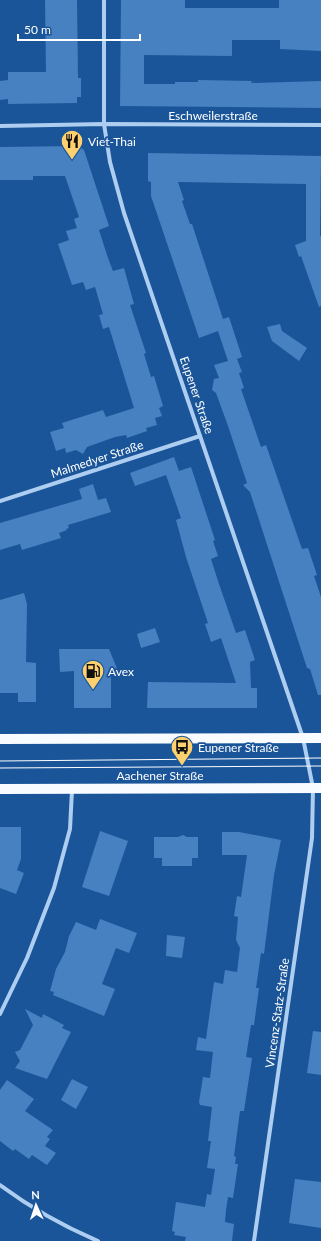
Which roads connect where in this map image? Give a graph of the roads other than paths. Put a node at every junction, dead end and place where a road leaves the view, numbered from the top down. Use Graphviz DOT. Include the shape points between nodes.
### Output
graph roads {
  1 [pos="104,0"];
  2 [pos="104,124"];
  3 [pos="321,125"];
  4 [pos="0,126"];
  5 [pos="200,436"];
  6 [pos="0,501"];
  7 [pos="303,738"];
  8 [pos="321,738"];
  9 [pos="0,739"];
  10 [pos="72,788"];
  11 [pos="317,788"];
  12 [pos="0,789"];
  13 [pos="0,1014"];
  14 [pos="0,1185"];
  15 [pos="98,1241"];
  16 [pos="254,1241"];
  1 -- 2 [label="street, Eupener Straße"];
  2 -- 3 [label="street, Eschweilerstraße"];
  2 -- 4 [label="street, Eschweilerstraße"];
  2 -- 5 [label="street, Eupener Straße" via="110,162 124,213"];
  5 -- 6 [label="street, Malmedyer Straße"];
  5 -- 7 [label="street, Eupener Straße"];
  7 -- 8 [label="main road"];
  7 -- 9 [label="main road"];
  7 -- 11 [label="street, Eupener Straße"];
  10 -- 11 [label="main road, Aachener Straße"];
  10 -- 12 [label="main road, Aachener Straße"];
  10 -- 13 [label="street" via="70,829 54,888 27,958"];
  11 -- 16 [label="street, Vincenz-Statz-Straße"];
  14 -- 15 [label="street" via="72,1230"];
}
